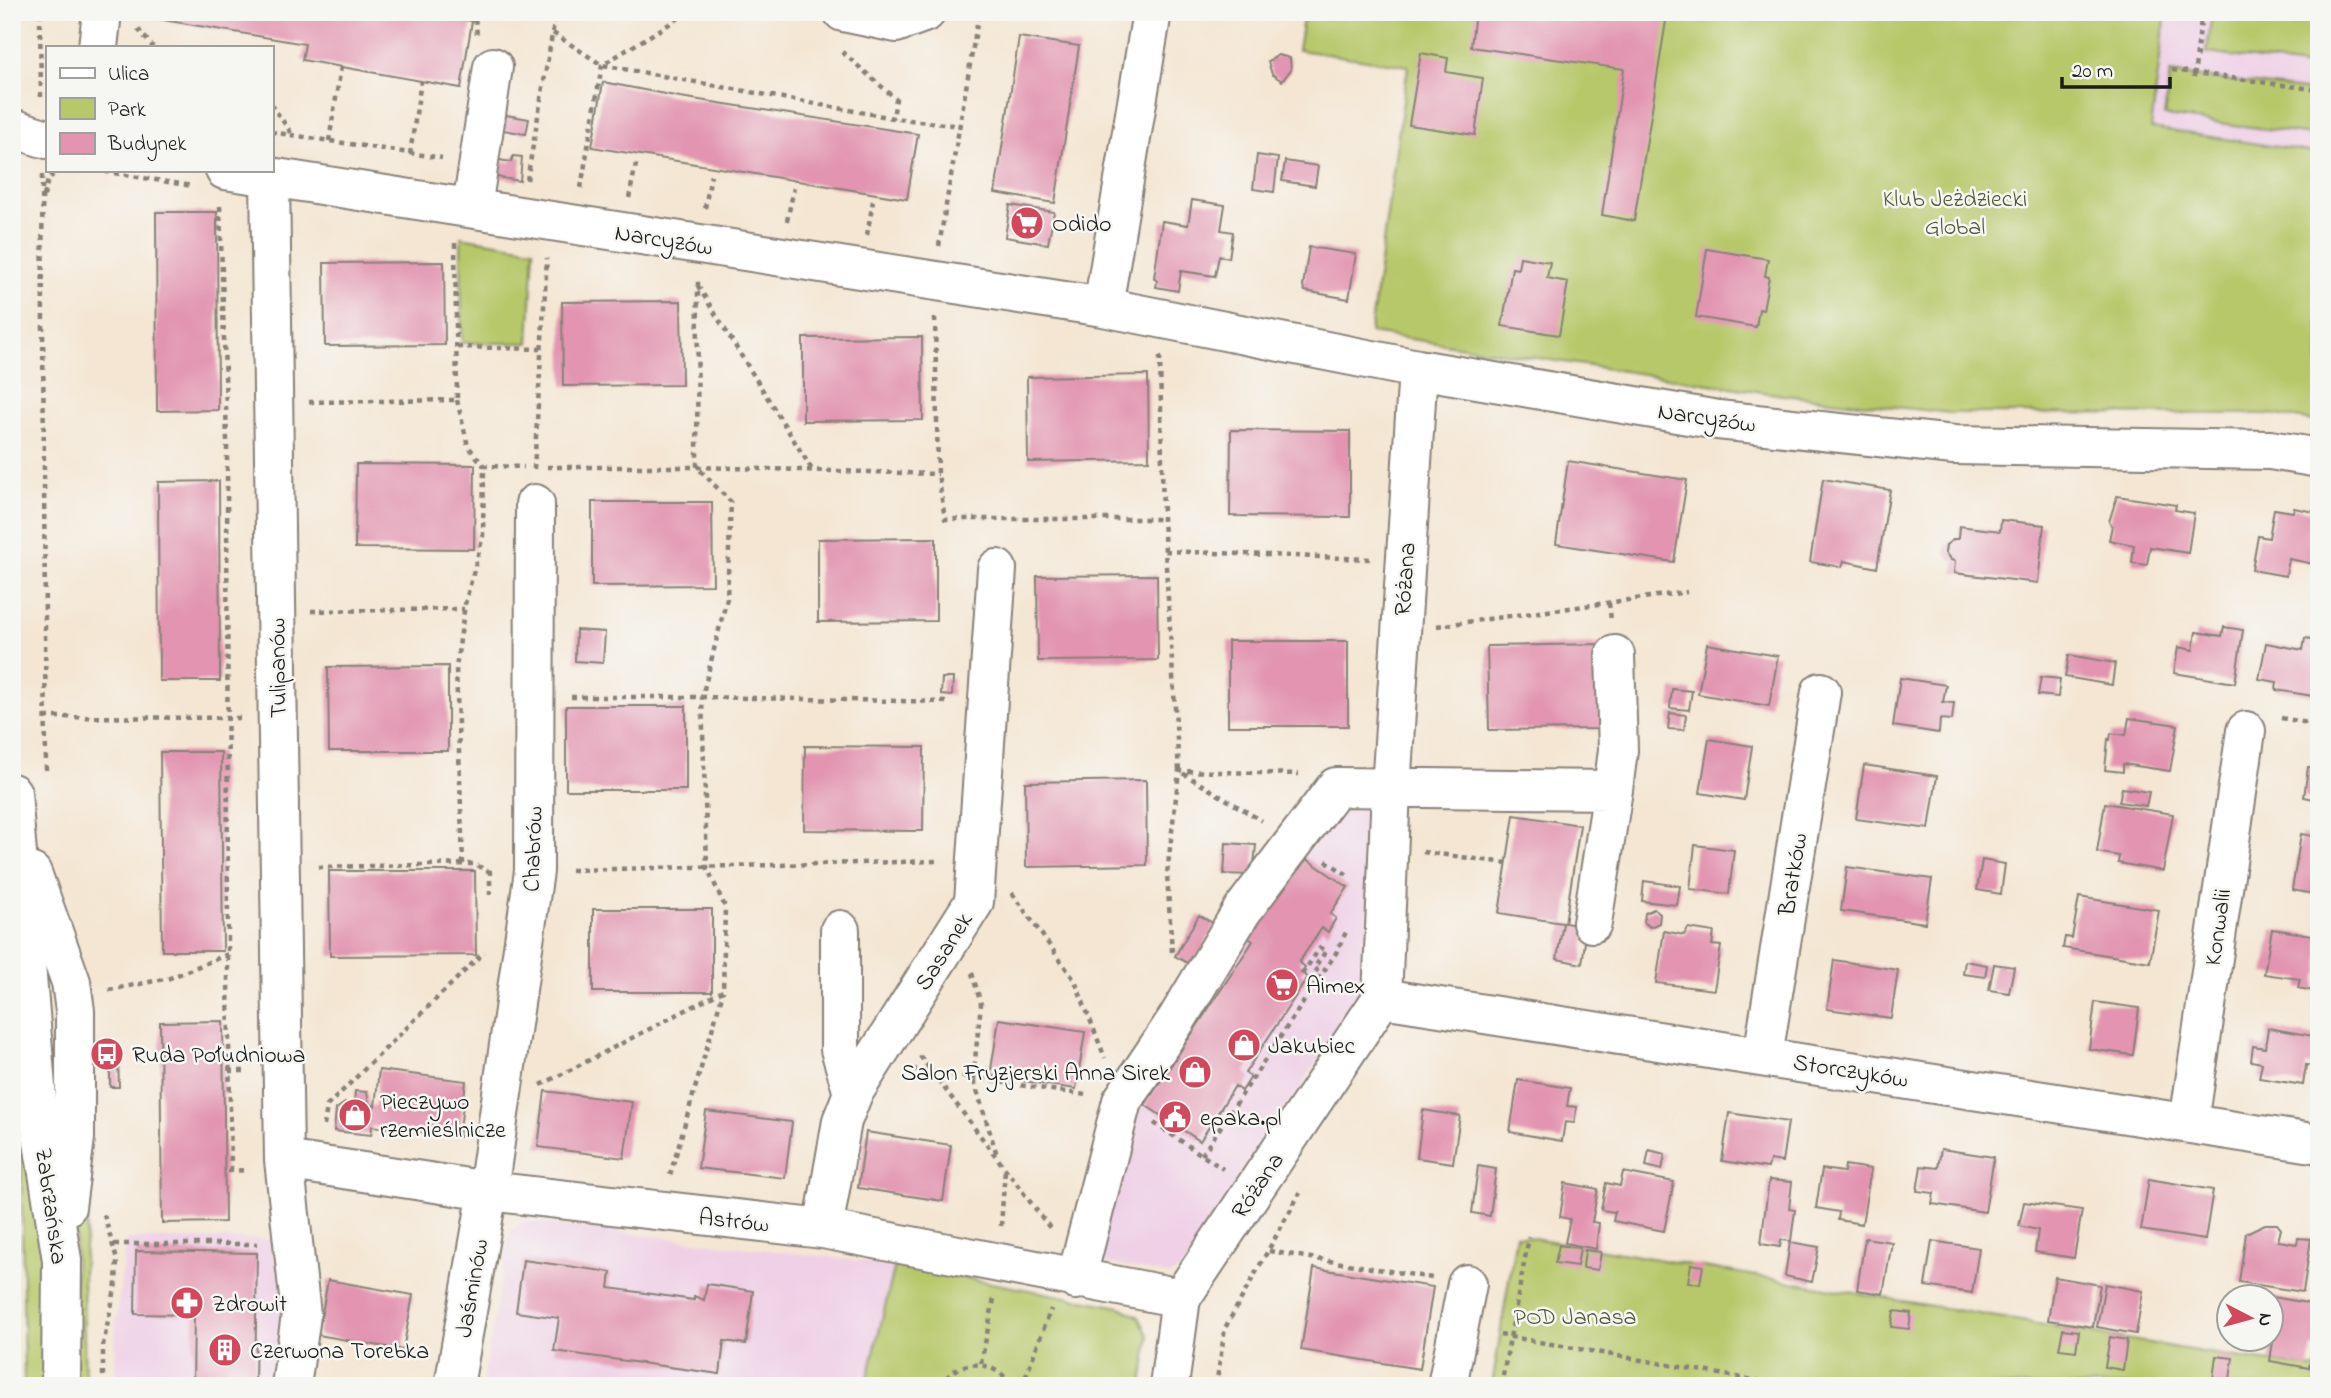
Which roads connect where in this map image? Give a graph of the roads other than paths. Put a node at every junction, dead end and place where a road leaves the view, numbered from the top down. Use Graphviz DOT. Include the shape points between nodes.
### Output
graph roads {
  1 [pos="926,12"];
  2 [pos="1152,12"];
  3 [pos="118,18"];
  4 [pos="832,30"];
  5 [pos="99,46"];
  6 [pos="493,67"];
  7 [pos="270,177"];
  8 [pos="217,187"];
  9 [pos="463,219"];
  10 [pos="1103,307"];
  11 [pos="1418,369"];
  12 [pos="2319,457"];
  13 [pos="534,486"];
  14 [pos="997,569"];
  15 [pos="1615,656"];
  16 [pos="1821,692"];
  17 [pos="2263,725"];
  18 [pos="1391,789"];
  19 [pos="1613,790"];
  20 [pos="24,799"];
  21 [pos="12,891"];
  22 [pos="1592,923"];
  23 [pos="840,930"];
  24 [pos="1382,998"];
  25 [pos="1763,1056"];
  26 [pos="863,1077"];
  27 [pos="2189,1123"];
  28 [pos="2319,1144"];
  29 [pos="300,1162"];
  30 [pos="488,1191"];
  31 [pos="823,1229"];
  32 [pos="1069,1278"];
  33 [pos="1467,1284"];
  34 [pos="1181,1298"];
  35 [pos="61,1386"];
  36 [pos="291,1386"];
  37 [pos="454,1386"];
  38 [pos="1169,1386"];
  39 [pos="1447,1386"];
  1 -- 4 [label="street" via="896,23"];
  2 -- 10 [label="street"];
  3 -- 5 [label="street"];
  6 -- 9 [label="street"];
  7 -- 8 [label="street, Narcyzów"];
  7 -- 9 [label="street, Narcyzów"];
  7 -- 29 [label="street, Tulipanów" via="279,868"];
  9 -- 10 [label="street, Narcyzów" via="549,221"];
  10 -- 11 [label="street, Narcyzów"];
  11 -- 12 [label="street, Narcyzów" via="1747,432 1954,445 2270,450"];
  11 -- 18 [label="street, Różana"];
  13 -- 30 [label="street, Chabrów" via="534,871"];
  14 -- 26 [label="street, Sasanek" via="974,902"];
  15 -- 19 [label="street" via="1618,750"];
  16 -- 25 [label="street, Bratków"];
  17 -- 27 [label="street, Konwalii"];
  18 -- 19 [label="street"];
  18 -- 24 [label="street, Różana"];
  18 -- 32 [label="street" via="1336,787 1242,911 1122,1101"];
  19 -- 22 [label="street"];
  20 -- 21 [label="street"];
  20 -- 35 [label="street, Zabrzańska" via="38,1111 62,1260"];
  23 -- 26 [label="street" via="840,1049"];
  24 -- 25 [label="street, Storczyków"];
  24 -- 34 [label="street, Różana"];
  25 -- 27 [label="street, Storczyków"];
  26 -- 31 [label="street, Sasanek" via="842,1121"];
  27 -- 28 [label="street, Storczyków"];
  29 -- 30 [label="street, Astrów"];
  29 -- 36 [label="street, Tulipanów" via="293,1244 301,1315"];
  30 -- 31 [label="street, Astrów"];
  30 -- 37 [label="street, Jaśminów"];
  31 -- 32 [label="street, Astrów"];
  32 -- 34 [label="street, Astrów"];
  33 -- 39 [label="street"];
  34 -- 38 [label="street, Różana"];
}
